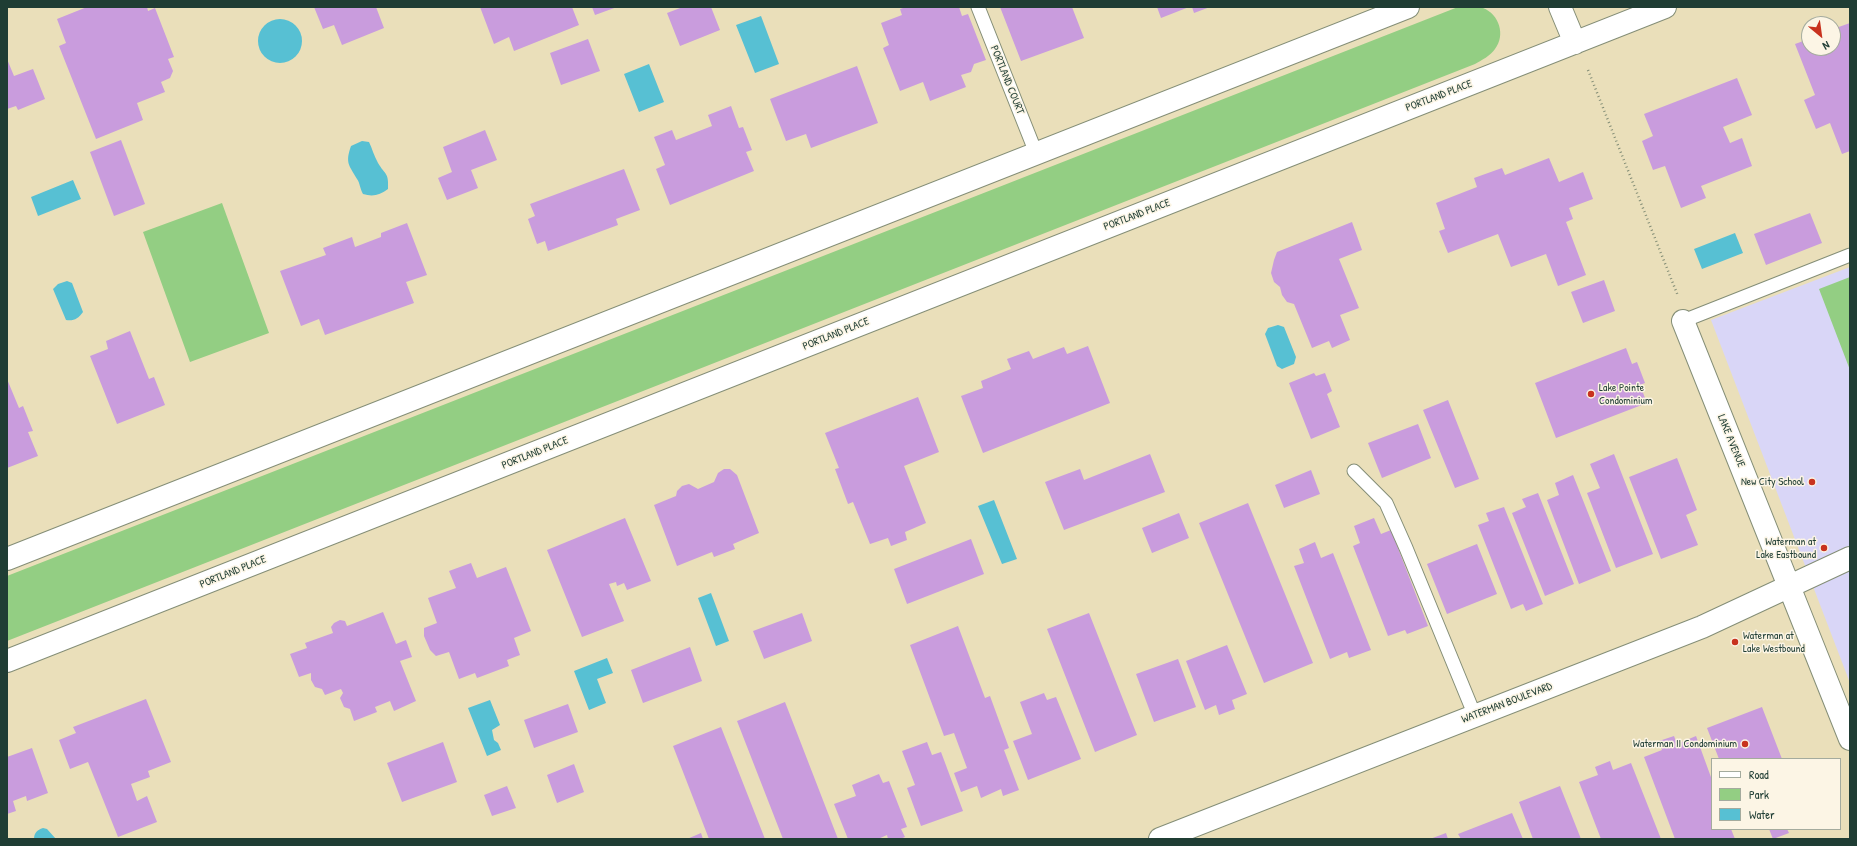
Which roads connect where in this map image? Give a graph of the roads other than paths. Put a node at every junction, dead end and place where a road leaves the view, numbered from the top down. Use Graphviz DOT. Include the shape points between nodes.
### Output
graph roads {
  1 [pos="978,7"];
  2 [pos="1408,7"];
  3 [pos="1560,7"];
  4 [pos="1665,7"];
  5 [pos="1575,43"];
  6 [pos="1036,153"];
  7 [pos="1850,255"];
  8 [pos="1683,321"];
  9 [pos="1354,471"];
  10 [pos="1850,558"];
  11 [pos="7,559"];
  12 [pos="1789,586"];
  13 [pos="7,661"];
  14 [pos="1475,716"];
  15 [pos="1850,739"];
  16 [pos="1160,839"];
  1 -- 6 [label="lane, PORTLAND COURT"];
  2 -- 6 [label="street"];
  3 -- 5 [label="street"];
  4 -- 5 [label="street, PORTLAND PLACE"];
  5 -- 13 [label="street, PORTLAND PLACE"];
  6 -- 11 [label="street"];
  7 -- 8 [label="lane"];
  8 -- 12 [label="street, LAKE AVENUE"];
  9 -- 14 [label="lane" via="1386,503"];
  10 -- 12 [label="street, WATERMAN BOULEVARD"];
  12 -- 14 [label="street, WATERMAN BOULEVARD" via="1702,627"];
  12 -- 15 [label="street, LAKE AVENUE"];
  14 -- 16 [label="street, WATERMAN BOULEVARD"];
}
